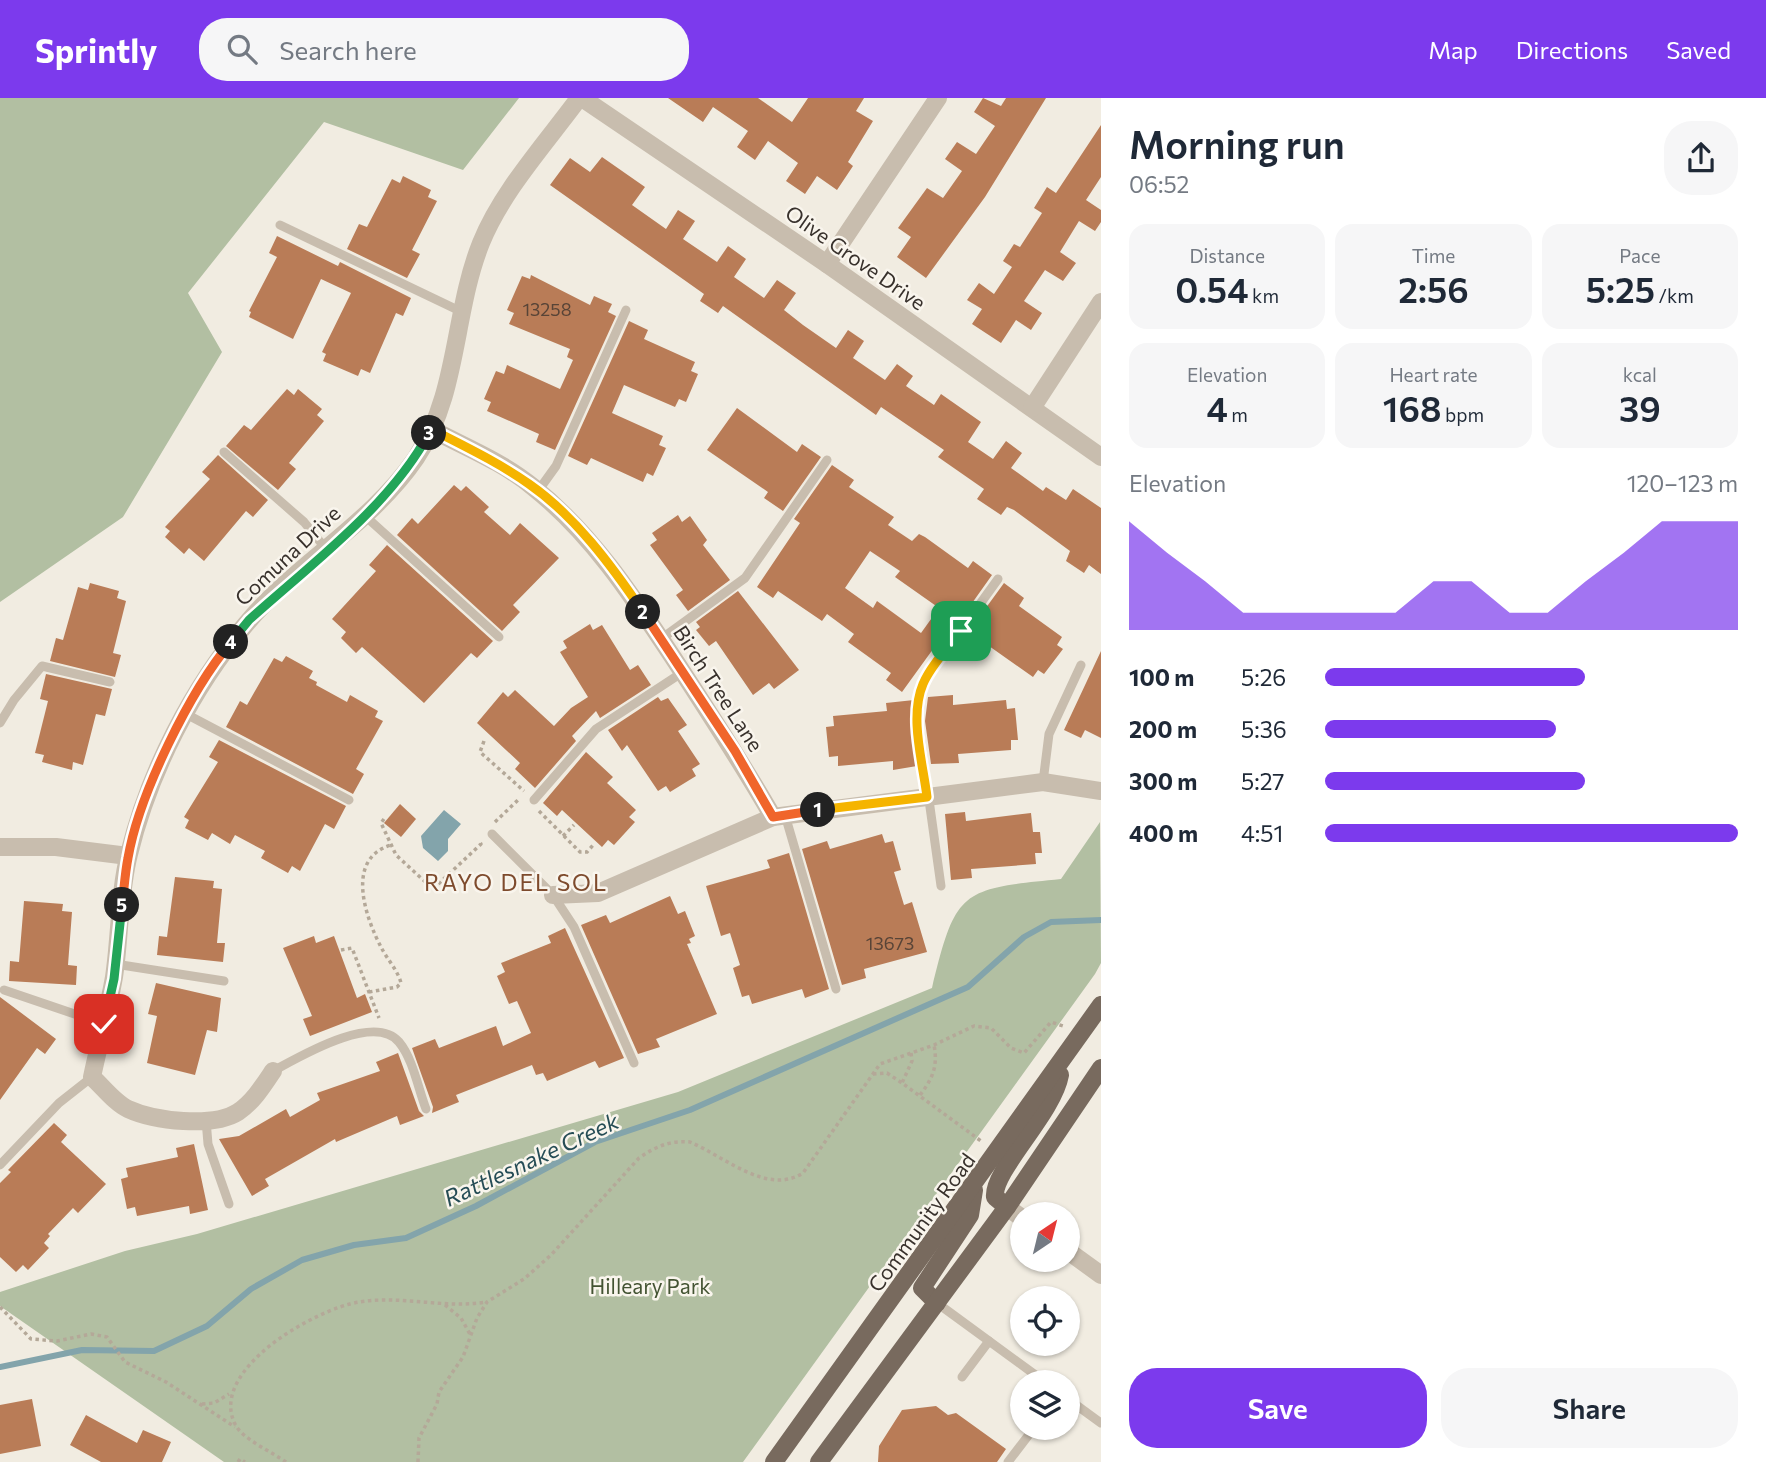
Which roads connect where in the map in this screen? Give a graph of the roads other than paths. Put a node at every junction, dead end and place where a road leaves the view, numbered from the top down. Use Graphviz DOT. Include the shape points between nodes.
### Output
graph roads {
  1 [pos="581,98"];
  2 [pos="938,98"];
  3 [pos="280,225"];
  4 [pos="827,264"];
  5 [pos="1101,302"];
  6 [pos="626,310"];
  7 [pos="462,312"];
  8 [pos="1032,408"];
  9 [pos="431,429"];
  10 [pos="224,452"];
  11 [pos="1101,457"];
  12 [pos="827,460"];
  13 [pos="538,491"];
  14 [pos="364,515"];
  15 [pos="326,549"];
  16 [pos="998,579"];
  17 [pos="499,637"];
  18 [pos="661,639"];
  19 [pos="1082,665"];
  20 [pos="683,672"];
  21 [pos="110,682"];
  22 [pos="186,715"];
  23 [pos="0,723"];
  24 [pos="1043,782"];
  25 [pos="1101,791"];
  26 [pos="927,797"];
  27 [pos="349,800"];
  28 [pos="534,800"];
  29 [pos="779,816"];
  30 [pos="492,834"];
  31 [pos="0,847"];
  32 [pos="128,856"];
  33 [pos="941,886"];
  34 [pos="553,895"];
  35 [pos="115,964"];
  36 [pos="224,981"];
  37 [pos="836,989"];
  38 [pos="4,990"];
  39 [pos="1101,1005"];
  40 [pos="104,1024"];
  41 [pos="634,1063"];
  42 [pos="1061,1065"];
  43 [pos="1101,1068"];
  44 [pos="273,1072"];
  45 [pos="92,1077"];
  46 [pos="426,1108"];
  47 [pos="206,1120"];
  48 [pos="0,1165"];
  49 [pos="974,1186"];
  50 [pos="229,1204"];
  51 [pos="1007,1207"];
  52 [pos="1010,1209"];
  53 [pos="1080,1260"];
  54 [pos="1101,1275"];
  55 [pos="937,1303"];
  56 [pos="989,1341"];
  57 [pos="1029,1370"];
  58 [pos="962,1377"];
  59 [pos="1080,1408"];
  60 [pos="1101,1423"];
  61 [pos="1025,1440"];
  62 [pos="774,1462"];
  63 [pos="819,1462"];
  64 [pos="1008,1462"];
  1 -- 4 [label="street, Olive Grove Drive"];
  1 -- 7 [label="street, Comuna Drive" via="509,195 482,240"];
  2 -- 4 [label="street"];
  3 -- 7 [label="lane"];
  4 -- 8 [label="street, Olive Grove Drive"];
  5 -- 8 [label="street"];
  6 -- 13 [label="lane" via="556,466"];
  7 -- 9 [label="street, Comuna Drive" via="449,385"];
  8 -- 11 [label="street, Olive Grove Drive"];
  9 -- 13 [label="street, Birch Tree Lane" via="489,458"];
  9 -- 14 [label="street, Comuna Drive" via="403,475"];
  10 -- 15 [label="lane" via="304,522"];
  12 -- 18 [label="lane" via="745,578"];
  13 -- 18 [label="street, Birch Tree Lane" via="622,580"];
  14 -- 15 [label="street, Comuna Drive"];
  14 -- 17 [label="lane"];
  15 -- 22 [label="street, Comuna Drive" via="242,628 221,654"];
  16 -- 26 [label="lane" via="923,682 918,721"];
  18 -- 20 [label="street, Birch Tree Lane"];
  19 -- 24 [label="lane" via="1049,734"];
  20 -- 28 [label="lane" via="596,729"];
  20 -- 29 [label="street, Birch Tree Lane"];
  21 -- 23 [label="lane" via="42,666"];
  22 -- 27 [label="lane"];
  22 -- 32 [label="street, Comuna Drive" via="146,797"];
  24 -- 25 [label="street"];
  24 -- 26 [label="street"];
  26 -- 29 [label="street"];
  26 -- 33 [label="lane"];
  29 -- 34 [label="street" via="598,894"];
  29 -- 37 [label="lane"];
  30 -- 34 [label="lane"];
  31 -- 32 [label="street" via="56,847"];
  32 -- 35 [label="street, Comuna Drive"];
  34 -- 41 [label="lane" via="574,927"];
  35 -- 36 [label="lane"];
  35 -- 40 [label="street, Comuna Drive"];
  38 -- 40 [label="lane"];
  39 -- 42 [label="main road, Community Road"];
  40 -- 45 [label="street, Comuna Drive"];
  42 -- 49 [label="main road, Community Road"];
  42 -- 51 [label="main road" via="1048,1110 998,1182 995,1197"];
  43 -- 51 [label="main road"];
  44 -- 46 [label="lane" via="311,1050 371,1030 385,1033 398,1040"];
  44 -- 47 [label="street" via="237,1113"];
  45 -- 47 [label="street" via="126,1109 171,1121"];
  45 -- 48 [label="lane"];
  47 -- 50 [label="lane" via="208,1144"];
  49 -- 55 [label="main road" via="971,1215 922,1288"];
  49 -- 62 [label="main road, Community Road"];
  51 -- 52 [label="street"];
  51 -- 55 [label="main road"];
  53 -- 54 [label="street"];
  55 -- 56 [label="lane"];
  55 -- 63 [label="main road"];
  56 -- 57 [label="lane"];
  56 -- 58 [label="lane"];
  59 -- 60 [label="lane"];
  61 -- 64 [label="lane"];
}
